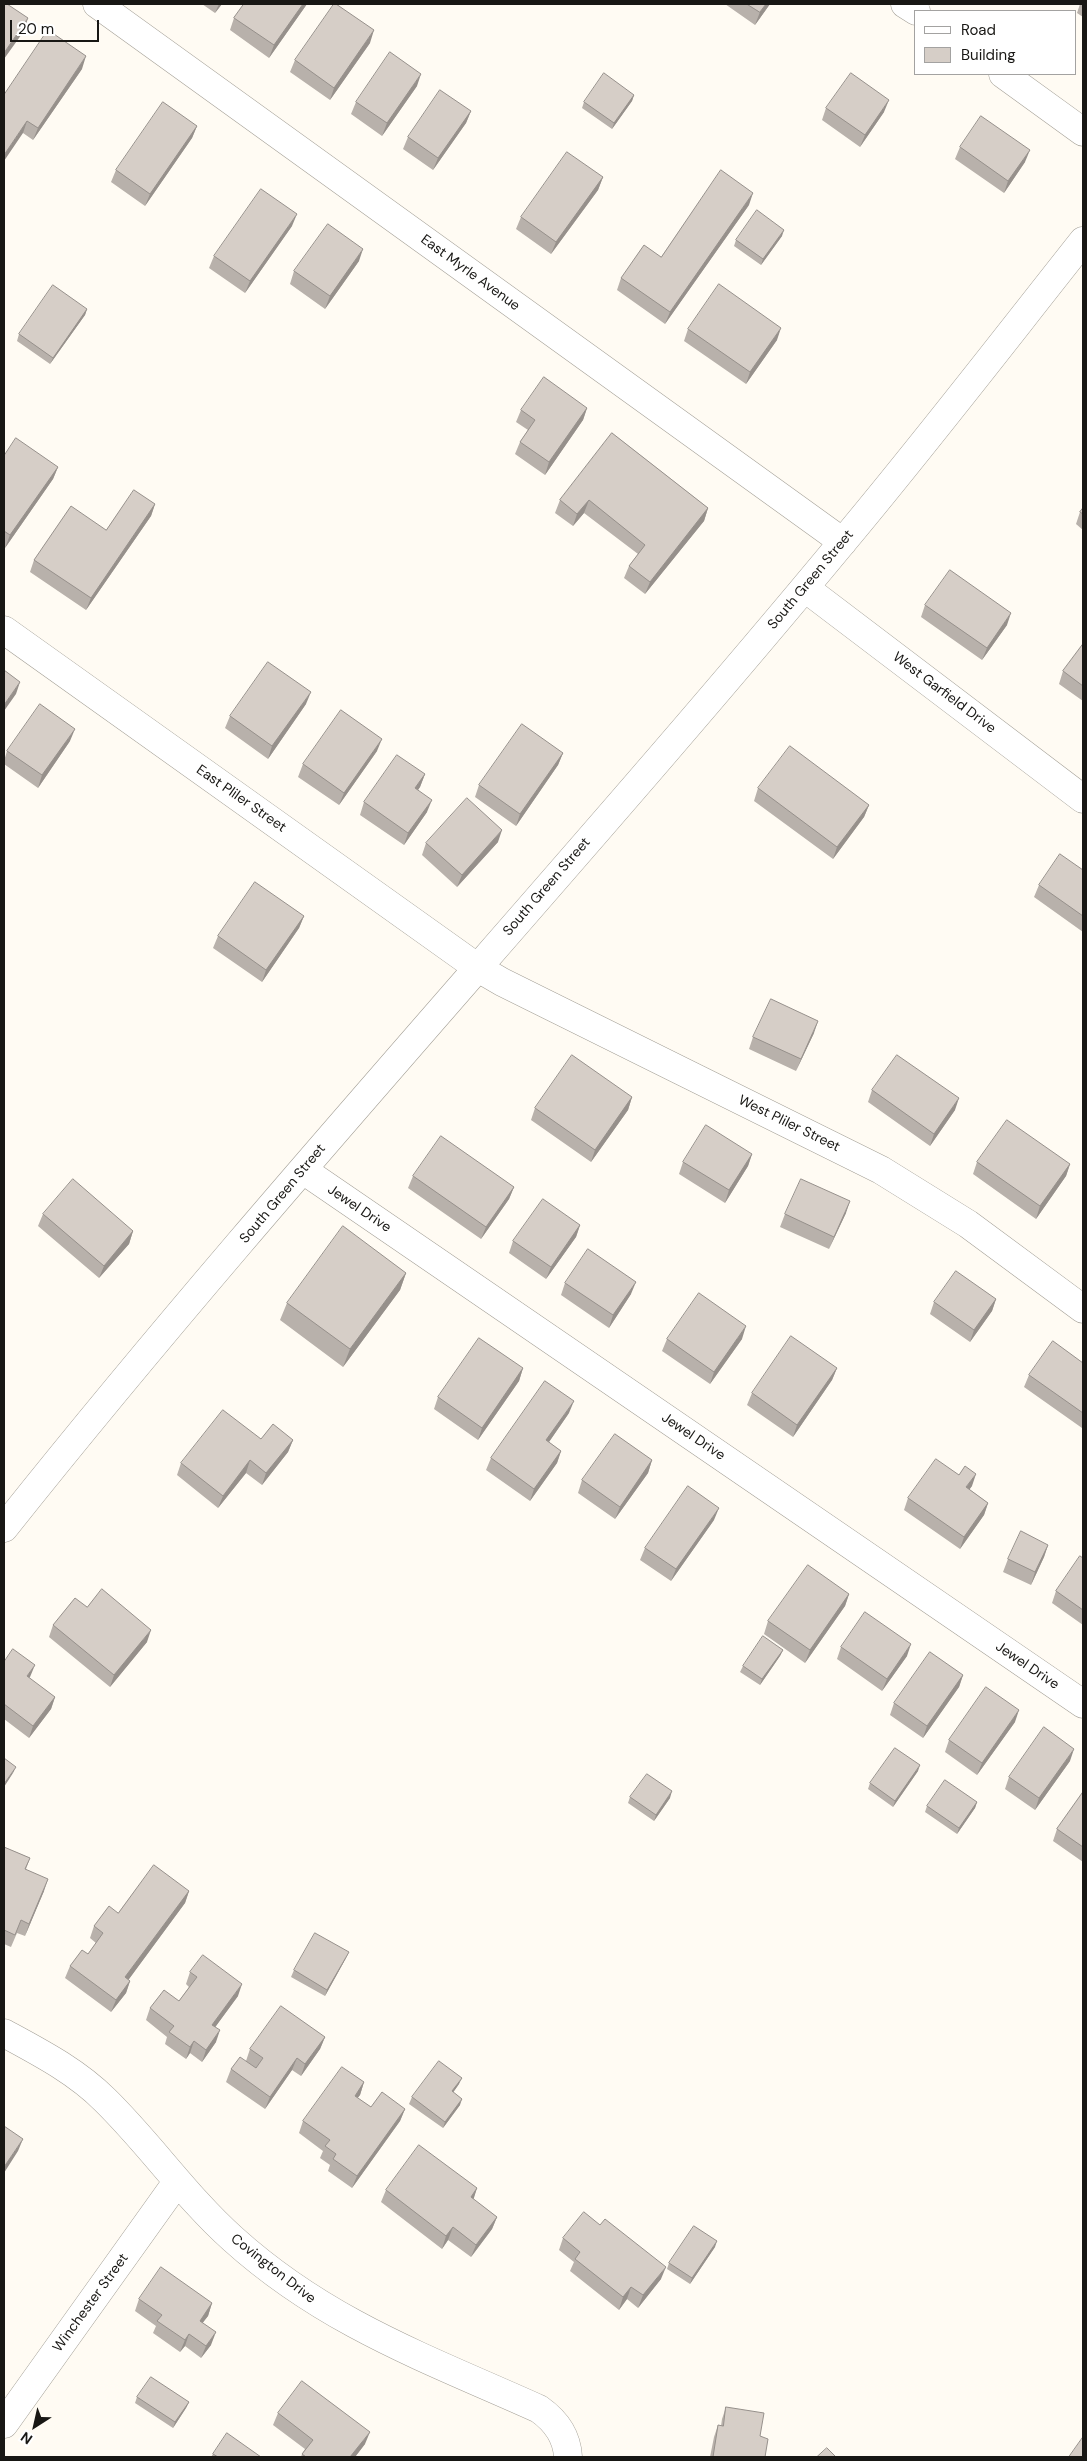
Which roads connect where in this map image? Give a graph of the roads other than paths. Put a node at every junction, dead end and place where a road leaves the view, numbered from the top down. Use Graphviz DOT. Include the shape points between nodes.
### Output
graph roads {
  1 [pos="97,4"];
  2 [pos="1004,75"];
  3 [pos="1083,132"];
  4 [pos="1083,241"];
  5 [pos="844,542"];
  6 [pos="805,588"];
  7 [pos="4,630"];
  8 [pos="1083,799"];
  9 [pos="478,968"];
  10 [pos="303,1170"];
  11 [pos="1083,1309"];
  12 [pos="4,1528"];
  13 [pos="1083,1704"];
  14 [pos="4,2033"];
  15 [pos="177,2182"];
  16 [pos="4,2424"];
  17 [pos="568,2457"];
  1 -- 5 [label="street, East Myrle Avenue"];
  2 -- 3 [label="street"];
  4 -- 5 [label="street, South Green Street"];
  5 -- 6 [label="street, South Green Street"];
  6 -- 8 [label="street, West Garfield Drive"];
  6 -- 9 [label="street, South Green Street"];
  7 -- 9 [label="street, East Pliler Street"];
  9 -- 10 [label="street, South Green Street"];
  9 -- 11 [label="street, West Pliler Street" via="881,1170 968,1224"];
  10 -- 12 [label="street, South Green Street" via="86,1425"];
  10 -- 13 [label="street, Jewel Drive"];
  14 -- 15 [label="street, Covington Drive" via="59,2064 104,2098"];
  15 -- 16 [label="street, Winchester Street"];
  15 -- 17 [label="street, Covington Drive" via="233,2239 321,2306 410,2354 540,2410 553,2420 563,2435"];
}
